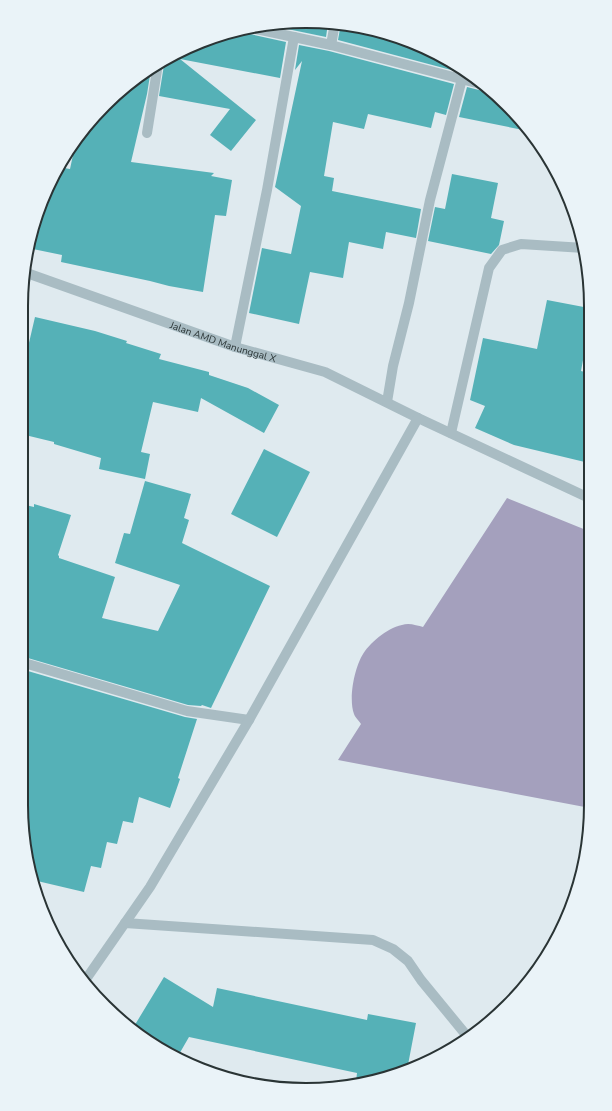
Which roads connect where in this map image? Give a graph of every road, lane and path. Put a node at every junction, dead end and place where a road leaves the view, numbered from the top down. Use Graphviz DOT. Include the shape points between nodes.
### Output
graph roads {
  1 [pos="334,30"];
  2 [pos="265,31"];
  3 [pos="294,37"];
  4 [pos="331,45"];
  5 [pos="157,72"];
  6 [pos="462,79"];
  7 [pos="469,81"];
  8 [pos="147,133"];
  9 [pos="578,248"];
  10 [pos="30,274"];
  11 [pos="235,347"];
  12 [pos="387,402"];
  13 [pos="418,418"];
  14 [pos="451,433"];
  15 [pos="584,496"];
  16 [pos="28,664"];
  17 [pos="250,720"];
  18 [pos="125,923"];
  19 [pos="88,977"];
  20 [pos="465,1033"];
  1 -- 4 [label="street"];
  2 -- 3 [label="street"];
  3 -- 4 [label="street"];
  3 -- 11 [label="street" via="267,190"];
  4 -- 6 [label="street"];
  5 -- 8 [label="street"];
  6 -- 7 [label="street"];
  6 -- 12 [label="street" via="430,200"];
  9 -- 14 [label="street" via="521,244 502,250 489,268"];
  10 -- 11 [label="street, Jalan AMD Manunggal X"];
  11 -- 12 [label="street, Jalan AMD Manunggal X" via="325,372"];
  12 -- 13 [label="street, Jalan AMD Manunggal X"];
  13 -- 14 [label="street, Jalan AMD Manunggal X"];
  13 -- 17 [label="street"];
  14 -- 15 [label="street, Jalan AMD Manunggal X"];
  16 -- 17 [label="street" via="187,711"];
  17 -- 18 [label="street" via="150,887"];
  18 -- 19 [label="street"];
  18 -- 20 [label="street" via="373,940 392,949 408,961"];
}
